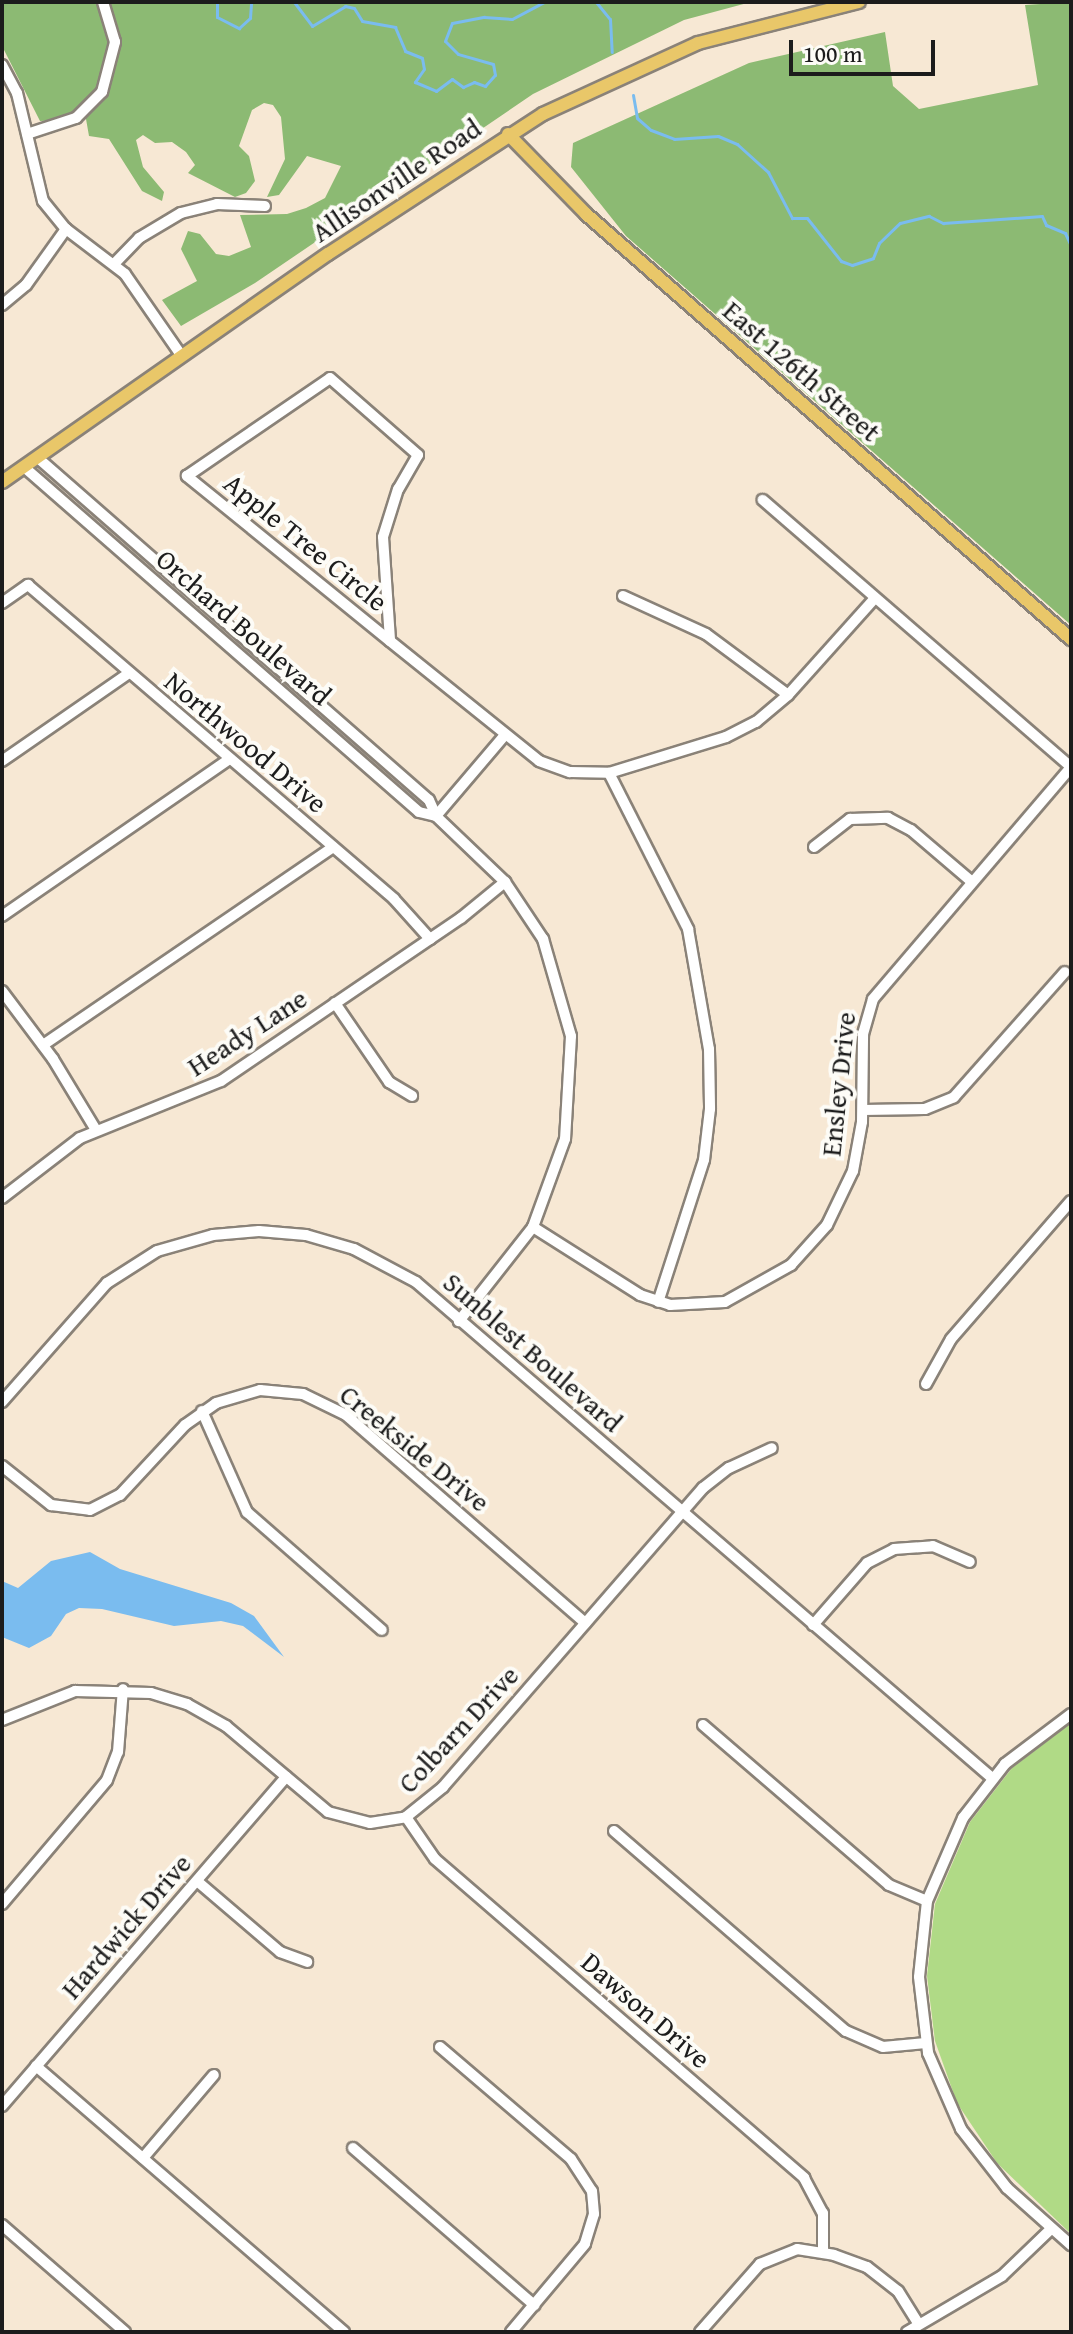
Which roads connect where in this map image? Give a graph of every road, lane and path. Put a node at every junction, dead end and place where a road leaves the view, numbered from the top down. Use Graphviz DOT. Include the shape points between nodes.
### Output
graph roads {
  1 [pos="103,2"];
  2 [pos="859,2"];
  3 [pos="2,65"];
  4 [pos="27,134"];
  5 [pos="508,134"];
  6 [pos="265,206"];
  7 [pos="66,229"];
  8 [pos="114,264"];
  9 [pos="2,305"];
  10 [pos="181,355"];
  11 [pos="38,458"];
  12 [pos="24,467"];
  13 [pos="2,482"];
  14 [pos="763,500"];
  15 [pos="623,596"];
  16 [pos="875,598"];
  17 [pos="2,603"];
  18 [pos="1071,639"];
  19 [pos="390,641"];
  20 [pos="129,673"];
  21 [pos="788,695"];
  22 [pos="505,735"];
  23 [pos="230,759"];
  24 [pos="2,761"];
  25 [pos="1071,767"];
  26 [pos="609,773"];
  27 [pos="436,816"];
  28 [pos="333,847"];
  29 [pos="814,847"];
  30 [pos="505,882"];
  31 [pos="972,882"];
  32 [pos="2,916"];
  33 [pos="430,939"];
  34 [pos="1065,972"];
  35 [pos="2,991"];
  36 [pos="335,1003"];
  37 [pos="43,1045"];
  38 [pos="412,1096"];
  39 [pos="863,1110"];
  40 [pos="96,1130"];
  41 [pos="2,1198"];
  42 [pos="1071,1201"];
  43 [pos="533,1227"];
  44 [pos="658,1302"];
  45 [pos="459,1321"];
  46 [pos="926,1384"];
  47 [pos="2,1402"];
  48 [pos="202,1411"];
  49 [pos="772,1448"];
  50 [pos="2,1466"];
  51 [pos="681,1511"];
  52 [pos="970,1562"];
  53 [pos="585,1623"];
  54 [pos="813,1625"];
  55 [pos="382,1630"];
  56 [pos="123,1689"];
  57 [pos="1071,1714"];
  58 [pos="2,1720"];
  59 [pos="703,1725"];
  60 [pos="286,1777"];
  61 [pos="992,1778"];
  62 [pos="406,1817"];
  63 [pos="614,1831"];
  64 [pos="197,1881"];
  65 [pos="927,1901"];
  66 [pos="2,1904"];
  67 [pos="307,1962"];
  68 [pos="926,2043"];
  69 [pos="440,2047"];
  70 [pos="36,2066"];
  71 [pos="214,2075"];
  72 [pos="2,2106"];
  73 [pos="353,2148"];
  74 [pos="143,2158"];
  75 [pos="2,2225"];
  76 [pos="1051,2229"];
  77 [pos="1071,2245"];
  78 [pos="823,2252"];
  79 [pos="534,2305"];
  80 [pos="919,2324"];
  81 [pos="125,2332"];
  82 [pos="344,2332"];
  83 [pos="511,2332"];
  84 [pos="700,2332"];
  85 [pos="907,2332"];
  1 -- 4 [label="street" via="115,42 102,92 76,118"];
  2 -- 5 [label="main road, Allisonville Road" via="698,43 578,94"];
  3 -- 4 [label="street" via="17,93"];
  4 -- 7 [label="street" via="43,201"];
  5 -- 10 [label="main road, Allisonville Road"];
  5 -- 18 [label="main road, East 126th Street" via="586,214"];
  6 -- 8 [label="street" via="217,204 181,213 139,238"];
  7 -- 8 [label="street"];
  7 -- 9 [label="street" via="26,285"];
  8 -- 10 [label="street"];
  10 -- 11 [label="main road, Allisonville Road"];
  11 -- 12 [label="main road, Allisonville Road"];
  11 -- 27 [label="street, Orchard Boulevard" via="429,800"];
  12 -- 13 [label="main road, Allisonville Road"];
  12 -- 27 [label="street, Orchard Boulevard" via="419,812"];
  14 -- 16 [label="street"];
  15 -- 21 [label="street" via="706,634"];
  16 -- 21 [label="street"];
  16 -- 25 [label="street"];
  17 -- 20 [label="street, Northwood Drive" via="28,585"];
  19 -- 19 [label="street, Apple Tree Circle" via="383,537 398,489 418,455 330,378 187,476"];
  19 -- 22 [label="street"];
  20 -- 23 [label="street, Northwood Drive"];
  20 -- 24 [label="street"];
  21 -- 26 [label="street" via="736,733"];
  22 -- 26 [label="street" via="554,767"];
  22 -- 27 [label="street"];
  23 -- 28 [label="street, Northwood Drive"];
  23 -- 32 [label="street"];
  25 -- 31 [label="street, Ensley Drive"];
  26 -- 44 [label="street" via="688,929 709,1049 704,1160"];
  27 -- 30 [label="street, Orchard Boulevard"];
  28 -- 33 [label="street, Northwood Drive" via="407,911"];
  28 -- 37 [label="street"];
  29 -- 31 [label="street" via="850,819 888,818 911,830"];
  30 -- 33 [label="street, Heady Lane"];
  30 -- 43 [label="street, Orchard Boulevard" via="534,922 551,958 572,1054 565,1139"];
  31 -- 39 [label="street, Ensley Drive" via="873,999 863,1034"];
  33 -- 36 [label="street, Heady Lane"];
  34 -- 39 [label="street" via="954,1097 925,1109"];
  35 -- 37 [label="street"];
  36 -- 38 [label="street" via="389,1082"];
  36 -- 40 [label="street, Heady Lane" via="199,1093"];
  37 -- 40 [label="street"];
  39 -- 44 [label="street, Ensley Drive" via="857,1160 842,1198 819,1236 791,1265 725,1302 690,1308"];
  40 -- 41 [label="street, Heady Lane" via="44,1161"];
  42 -- 46 [label="street" via="951,1339"];
  43 -- 44 [label="street, Ensley Drive"];
  43 -- 45 [label="street, Orchard Boulevard"];
  45 -- 47 [label="street, Sunblest Boulevard" via="401,1272 337,1243 276,1232 213,1235 157,1251 114,1276"];
  45 -- 51 [label="street, Sunblest Boulevard"];
  48 -- 50 [label="street, Creekside Drive" via="120,1495 90,1510 51,1505"];
  48 -- 53 [label="street, Creekside Drive" via="240,1393 270,1390 303,1394 332,1407"];
  48 -- 55 [label="street" via="247,1512"];
  49 -- 51 [label="street, Colbarn Drive" via="721,1473"];
  51 -- 53 [label="street, Colbarn Drive"];
  51 -- 54 [label="street, Sunblest Boulevard"];
  52 -- 54 [label="street" via="933,1546 894,1549 867,1563"];
  53 -- 62 [label="street, Colbarn Drive" via="435,1796"];
  54 -- 61 [label="street, Sunblest Boulevard"];
  56 -- 58 [label="street, Colbarn Drive" via="56,1696"];
  56 -- 60 [label="street, Colbarn Drive" via="171,1698 212,1716"];
  56 -- 66 [label="street" via="118,1752 107,1780"];
  57 -- 61 [label="street" via="1025,1745"];
  59 -- 65 [label="street" via="889,1885"];
  60 -- 62 [label="street, Colbarn Drive" via="321,1807 347,1820 370,1823"];
  60 -- 64 [label="street, Hardwick Drive"];
  61 -- 65 [label="street" via="952,1836"];
  62 -- 78 [label="street, Dawson Drive" via="435,1859 804,2178 823,2213"];
  63 -- 68 [label="street" via="846,2031 883,2047"];
  64 -- 67 [label="street" via="280,1952"];
  64 -- 70 [label="street, Hardwick Drive"];
  65 -- 68 [label="street" via="919,1977"];
  68 -- 76 [label="street" via="940,2086 968,2140"];
  69 -- 79 [label="street" via="571,2159 590,2186 594,2214 588,2239"];
  70 -- 72 [label="street, Hardwick Drive"];
  70 -- 74 [label="street"];
  71 -- 74 [label="street"];
  73 -- 79 [label="street"];
  74 -- 82 [label="street"];
  75 -- 81 [label="street"];
  76 -- 77 [label="street"];
  76 -- 80 [label="street" via="1002,2276"];
  78 -- 80 [label="street" via="879,2275 902,2296"];
  78 -- 84 [label="street" via="797,2249 765,2260"];
  79 -- 83 [label="street"];
  80 -- 85 [label="street"];
}
